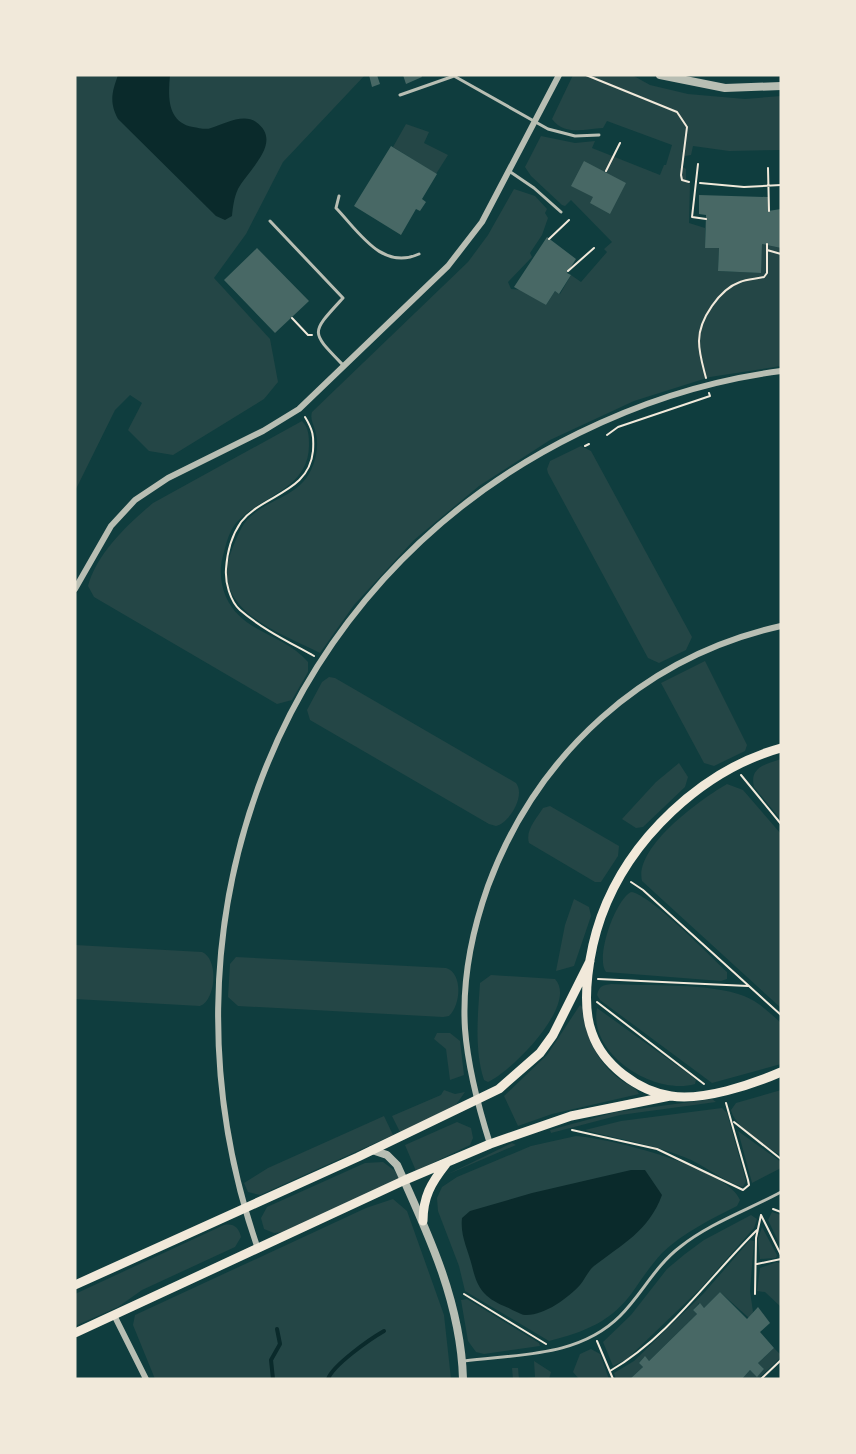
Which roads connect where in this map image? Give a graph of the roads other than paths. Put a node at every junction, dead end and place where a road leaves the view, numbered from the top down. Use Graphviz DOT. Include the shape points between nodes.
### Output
graph roads {
  1 [pos="559,75"];
  2 [pos="660,75"];
  3 [pos="781,86"];
  4 [pos="400,95"];
  5 [pos="534,122"];
  6 [pos="599,135"];
  7 [pos="509,171"];
  8 [pos="339,196"];
  9 [pos="561,212"];
  10 [pos="270,221"];
  11 [pos="419,254"];
  12 [pos="345,368"];
  13 [pos="781,371"];
  14 [pos="75,589"];
  15 [pos="781,626"];
  16 [pos="781,748"];
  17 [pos="590,961"];
  18 [pos="781,1072"];
  19 [pos="670,1096"];
  20 [pos="476,1100"];
  21 [pos="490,1144"];
  22 [pos="372,1150"];
  23 [pos="448,1162"];
  24 [pos="405,1180"];
  25 [pos="781,1192"];
  26 [pos="244,1208"];
  27 [pos="423,1221"];
  28 [pos="258,1249"];
  29 [pos="75,1285"];
  30 [pos="114,1315"];
  31 [pos="75,1333"];
  32 [pos="463,1361"];
  33 [pos="146,1379"];
  34 [pos="463,1379"];
  1 -- 5 [label="street"];
  2 -- 3 [label="street" via="725,88"];
  4 -- 5 [label="lane" via="454,76"];
  5 -- 6 [label="lane" via="563,134"];
  5 -- 7 [label="street"];
  7 -- 9 [label="lane"];
  7 -- 12 [label="street" via="467,244"];
  8 -- 11 [label="lane" via="336,208 379,253 394,260"];
  10 -- 12 [label="lane" via="343,298 321,323 317,336"];
  12 -- 14 [label="street" via="299,409 168,478 135,500 111,526"];
  13 -- 26 [label="street" via="719,383 638,407 598,423 523,463 478,493 411,551 365,601 322,660 289,717 254,798 231,880 221,936 216,1015 219,1075 231,1158"];
  15 -- 20 [label="street" via="707,649 649,680 588,728 544,778 495,868 472,940 465,1027"];
  16 -- 17 [label="main road" via="706,784 648,837 617,883 602,915"];
  17 -- 19 [label="main road" via="589,1017 591,1033 600,1050 627,1077"];
  17 -- 20 [label="main road" via="564,1016 540,1053 505,1085"];
  18 -- 19 [label="main road" via="736,1088"];
  19 -- 21 [label="main road" via="571,1116"];
  20 -- 21 [label="street"];
  20 -- 22 [label="main road"];
  21 -- 23 [label="main road"];
  22 -- 24 [label="street" via="397,1164"];
  22 -- 26 [label="main road"];
  23 -- 24 [label="main road"];
  23 -- 27 [label="main road" via="428,1189"];
  24 -- 27 [label="street"];
  24 -- 28 [label="main road"];
  25 -- 32 [label="lane" via="680,1246 646,1280 621,1315 594,1336 555,1350"];
  26 -- 28 [label="street"];
  26 -- 29 [label="main road"];
  27 -- 32 [label="street" via="440,1263"];
  28 -- 30 [label="main road"];
  30 -- 31 [label="main road"];
  30 -- 33 [label="street"];
  32 -- 34 [label="street"];
}
